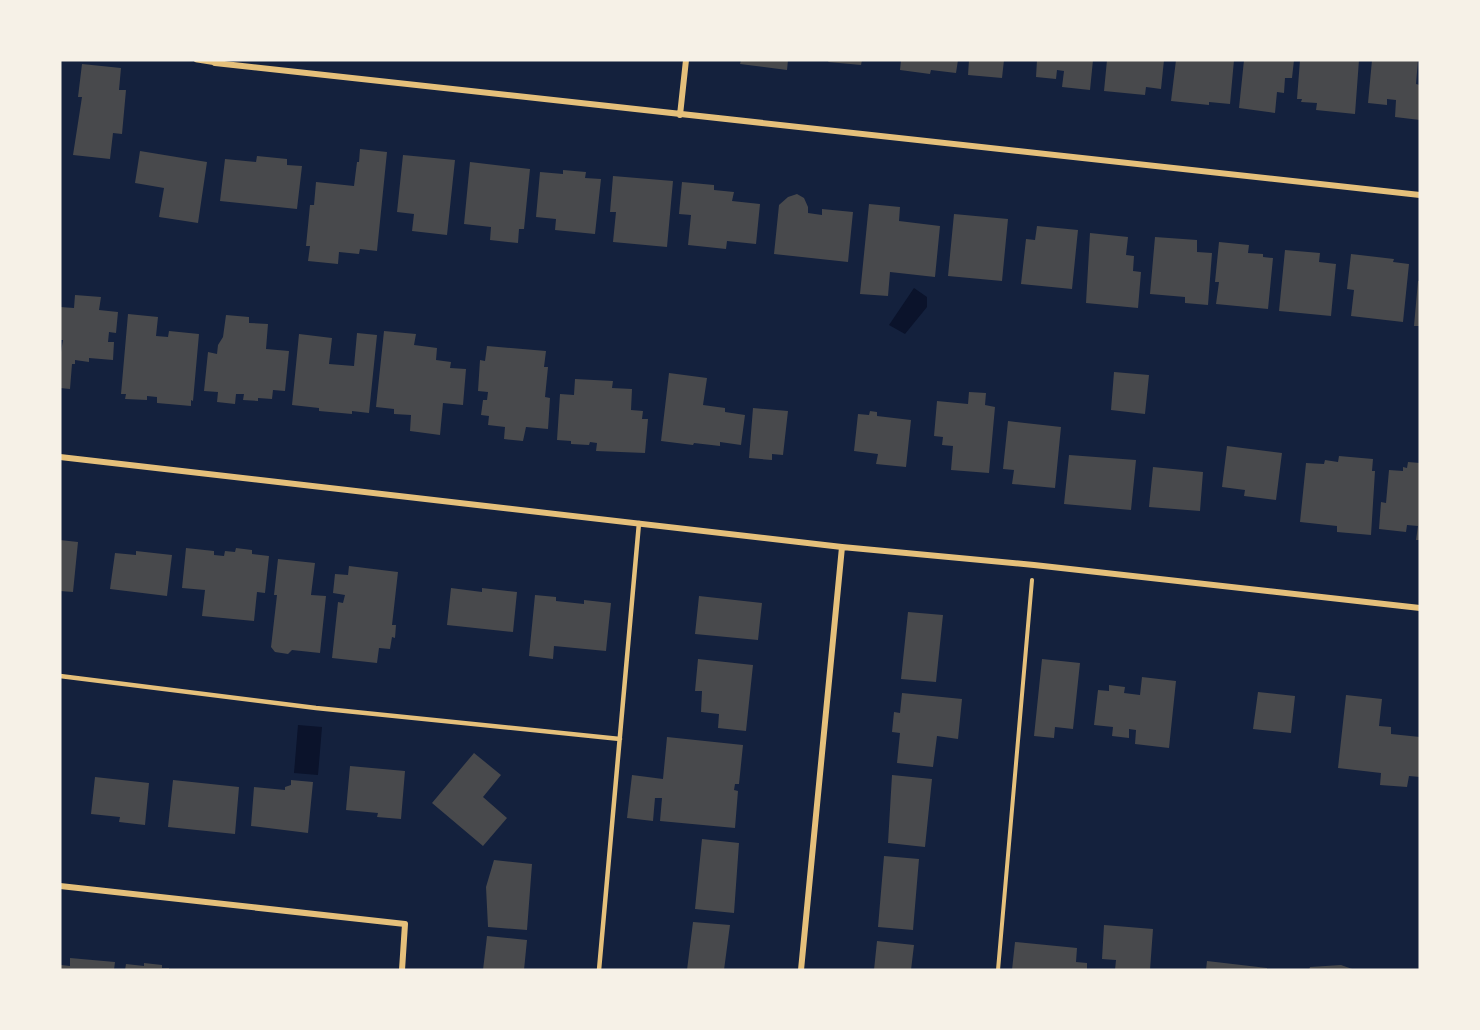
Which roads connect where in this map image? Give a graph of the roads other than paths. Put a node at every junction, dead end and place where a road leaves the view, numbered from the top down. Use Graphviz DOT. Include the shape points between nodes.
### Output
graph roads {
  1 [pos="196,60"];
  2 [pos="686,60"];
  3 [pos="215,63"];
  4 [pos="680,115"];
  5 [pos="1420,195"];
  6 [pos="60,457"];
  7 [pos="639,523"];
  8 [pos="842,548"];
  9 [pos="1420,608"];
  10 [pos="60,676"];
  11 [pos="620,739"];
  12 [pos="60,886"];
  13 [pos="402,970"];
  14 [pos="598,970"];
  15 [pos="801,970"];
  1 -- 3 [label="lane"];
  2 -- 4 [label="street"];
  3 -- 4 [label="street"];
  4 -- 5 [label="street"];
  6 -- 7 [label="street"];
  7 -- 8 [label="street"];
  7 -- 11 [label="lane"];
  8 -- 9 [label="street"];
  8 -- 15 [label="street"];
  10 -- 11 [label="lane" via="316,708"];
  11 -- 14 [label="lane"];
  12 -- 13 [label="street" via="405,924"];
}
